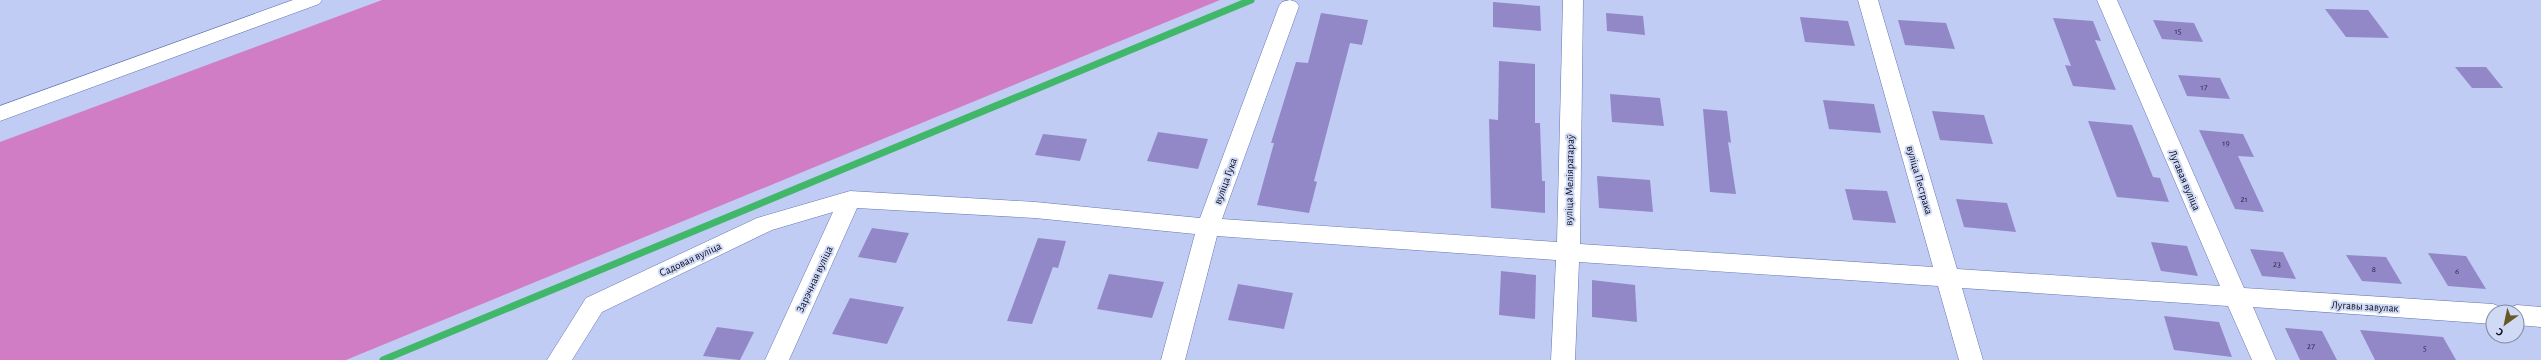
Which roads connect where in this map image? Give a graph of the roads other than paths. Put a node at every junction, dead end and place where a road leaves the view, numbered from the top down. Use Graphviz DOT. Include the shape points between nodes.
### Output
graph roads {
  1 [pos="312,0"];
  2 [pos="1573,0"];
  3 [pos="1868,0"];
  4 [pos="2107,0"];
  5 [pos="1289,6"];
  6 [pos="0,114"];
  7 [pos="850,199"];
  8 [pos="1208,227"];
  9 [pos="1568,252"];
  10 [pos="1948,277"];
  11 [pos="2236,298"];
  12 [pos="2485,314"];
  13 [pos="2525,316"];
  14 [pos="2541,317"];
  15 [pos="559,360"];
  16 [pos="777,360"];
  17 [pos="1173,360"];
  18 [pos="1562,360"];
  19 [pos="1971,360"];
  20 [pos="2264,360"];
  1 -- 6 [label="street"];
  2 -- 9 [label="street, вуліца Меліяратараў"];
  3 -- 10 [label="street, вуліца Пестрака"];
  4 -- 11 [label="street, Лугавая вуліца"];
  5 -- 8 [label="street, вуліца Гука"];
  7 -- 8 [label="street, Садовая вуліца" via="1035,210"];
  7 -- 15 [label="street, Садовая вуліца" via="765,224 594,305"];
  7 -- 16 [label="street, Зарэчная вуліца"];
  8 -- 9 [label="street, Садовая вуліца"];
  8 -- 17 [label="street, вуліца Гука"];
  9 -- 10 [label="street, Лугавы завулак"];
  9 -- 18 [label="street, вуліца Меліяратараў"];
  10 -- 11 [label="street, Лугавы завулак"];
  10 -- 19 [label="street, вуліца Пестрака"];
  11 -- 12 [label="street, Лугавы завулак"];
  11 -- 20 [label="street, Лугавая вуліца"];
  13 -- 14 [label="street"];
}
